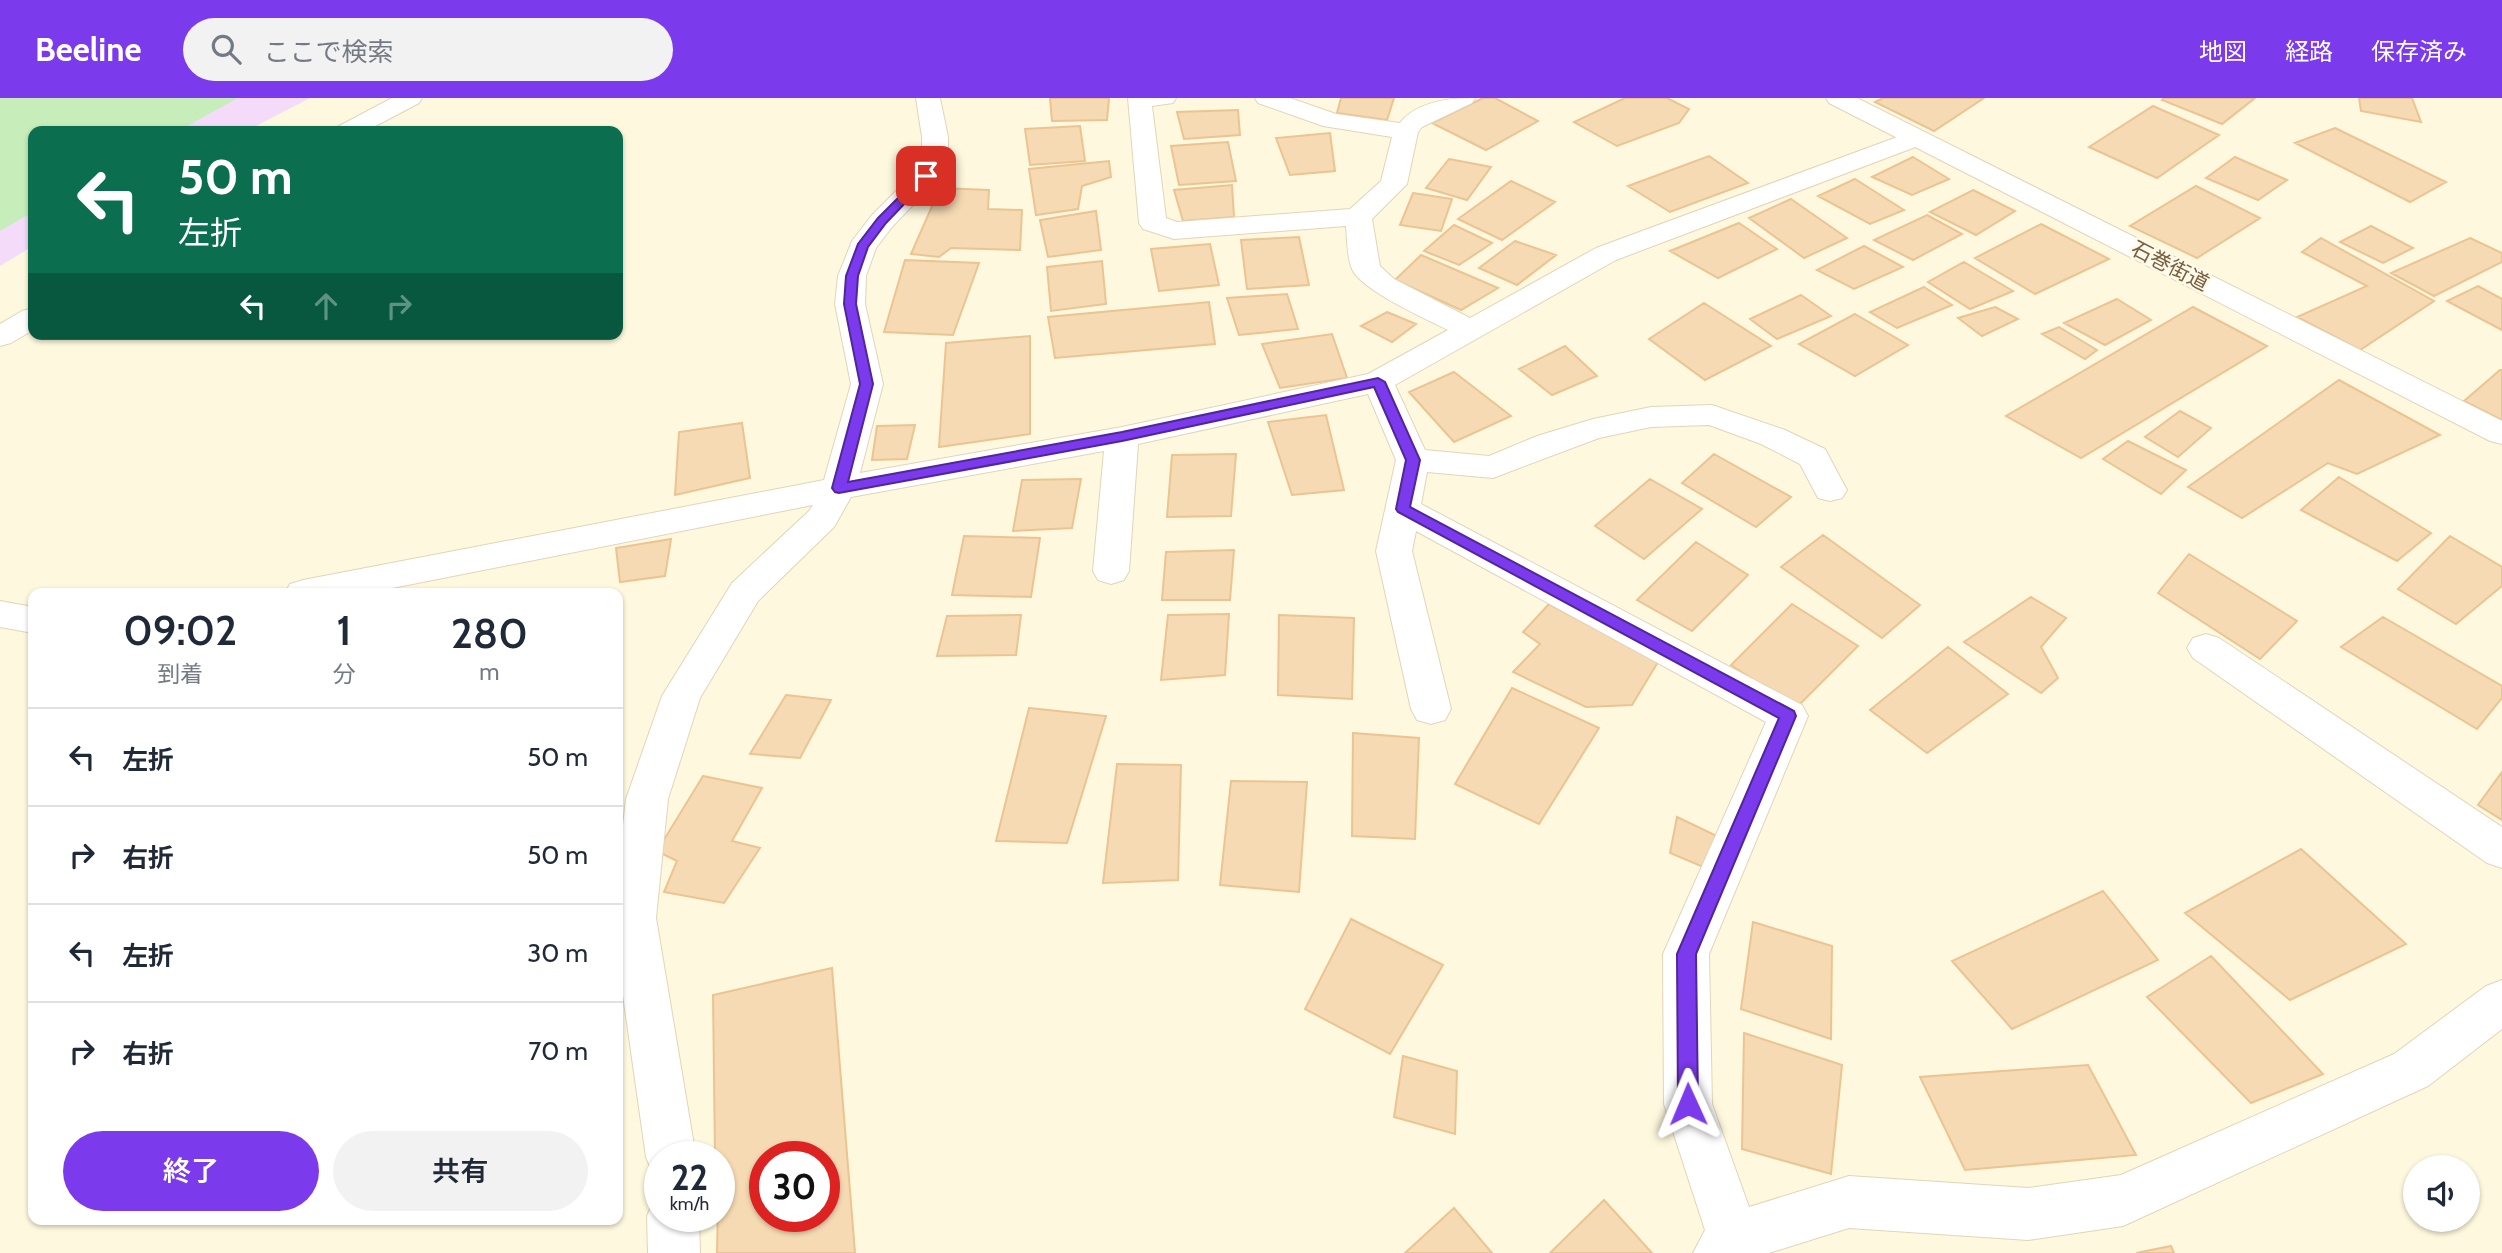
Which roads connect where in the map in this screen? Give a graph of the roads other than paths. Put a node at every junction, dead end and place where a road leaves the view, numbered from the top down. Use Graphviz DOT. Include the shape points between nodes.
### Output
graph roads {
  1 [pos="410,98"];
  2 [pos="928,98"];
  3 [pos="1164,98"];
  4 [pos="1267,98"];
  5 [pos="1462,98"];
  6 [pos="1838,98"];
  7 [pos="357,126"];
  8 [pos="1406,131"];
  9 [pos="1917,138"];
  10 [pos="1358,217"];
  11 [pos="28,320"];
  12 [pos="1470,330"];
  13 [pos="0,337"];
  14 [pos="1378,382"];
  15 [pos="2502,434"];
  16 [pos="1122,437"];
  17 [pos="1413,460"];
  18 [pos="839,488"];
  19 [pos="1830,490"];
  20 [pos="1403,509"];
  21 [pos="1111,572"];
  22 [pos="329,588"];
  23 [pos="0,614"];
  24 [pos="28,619"];
  25 [pos="2206,648"];
  26 [pos="1431,709"];
  27 [pos="2502,850"];
  28 [pos="2502,1001"];
  29 [pos="669,1141"];
  30 [pos="673,1232"];
  31 [pos="1727,1246"];
  32 [pos="674,1253"];
  1 -- 7 [label="street"];
  2 -- 18 [label="street" via="935,160 862,247 852,276 850,304 867,384"];
  3 -- 10 [label="street" via="1139,100 1153,223 1174,231"];
  4 -- 8 [label="street" via="1332,121"];
  5 -- 8 [label="street" via="1413,122"];
  6 -- 9 [label="street, 石巻街道"];
  8 -- 10 [label="street" via="1394,184"];
  9 -- 12 [label="street" via="1606,254"];
  9 -- 15 [label="street, 石巻街道"];
  10 -- 12 [label="street" via="1366,269 1384,285"];
  11 -- 13 [label="street"];
  12 -- 14 [label="street"];
  14 -- 16 [label="street"];
  14 -- 17 [label="street"];
  16 -- 18 [label="street"];
  16 -- 21 [label="street"];
  17 -- 19 [label="street" via="1493,467 1593,429 1651,417 1712,415 1813,457"];
  17 -- 20 [label="street"];
  18 -- 22 [label="street"];
  18 -- 29 [label="street" via="822,519 745,592 681,696 647,799 634,918"];
  20 -- 26 [label="street" via="1394,551"];
  20 -- 31 [label="street" via="1788,716 1686,954 1688,1104"];
  23 -- 24 [label="street"];
  25 -- 27 [label="street"];
  28 -- 31 [label="street" via="2411,1070 2123,1199 2028,1214 1849,1202"];
  30 -- 32 [label="street"];
}
